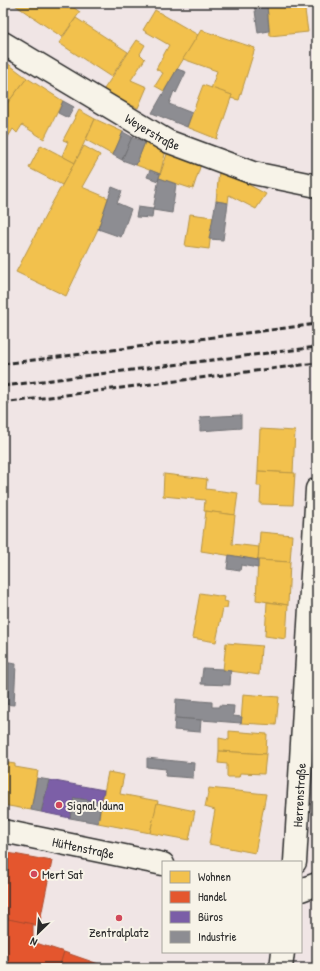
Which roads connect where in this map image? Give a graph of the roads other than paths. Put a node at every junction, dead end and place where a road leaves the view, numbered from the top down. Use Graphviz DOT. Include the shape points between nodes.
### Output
graph roads {
  1 [pos="3,43"];
  2 [pos="317,186"];
  3 [pos="317,489"];
  4 [pos="3,831"];
  5 [pos="294,861"];
  6 [pos="162,864"];
  7 [pos="317,884"];
  8 [pos="302,890"];
  9 [pos="283,953"];
  10 [pos="280,968"];
  1 -- 2 [label="street, Weyerstraße" via="167,141 253,173"];
  3 -- 5 [label="street, Herrenstraße"];
  4 -- 6 [label="street, Hüttenstraße"];
  7 -- 8 [label="street"];
  9 -- 10 [label="street"];
}
